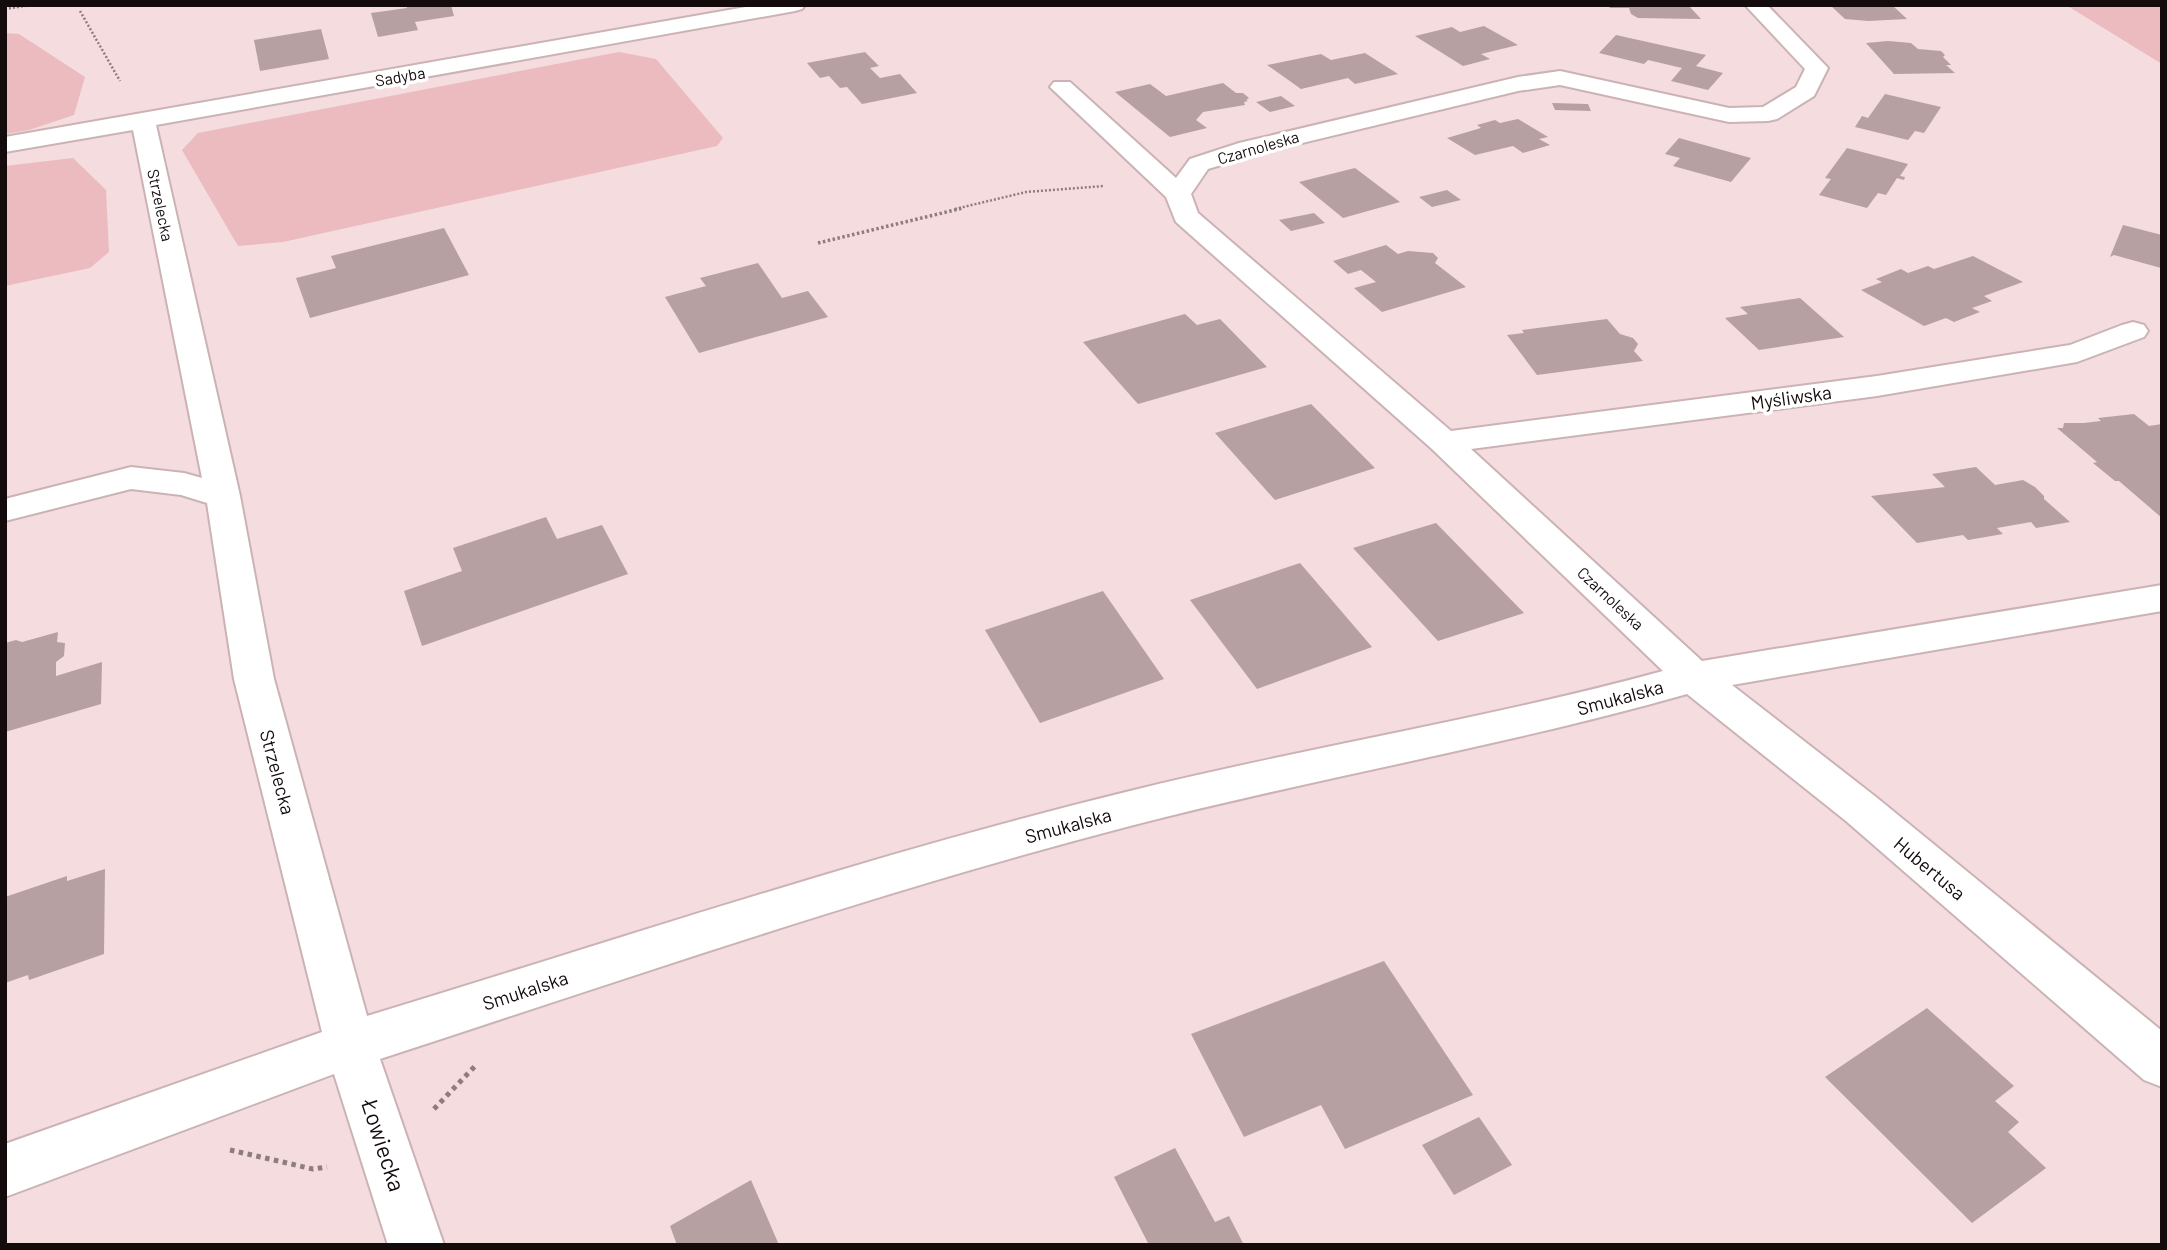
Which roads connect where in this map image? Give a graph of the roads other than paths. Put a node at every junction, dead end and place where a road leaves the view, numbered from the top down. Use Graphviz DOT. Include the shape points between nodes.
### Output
graph roads {
  1 [pos="794,5"];
  2 [pos="1755,5"];
  3 [pos="1062,87"];
  4 [pos="143,121"];
  5 [pos="5,145"];
  6 [pos="1178,194"];
  7 [pos="2133,331"];
  8 [pos="1444,442"];
  9 [pos="223,496"];
  10 [pos="5,510"];
  11 [pos="2162,598"];
  12 [pos="1694,677"];
  13 [pos="350,1045"];
  14 [pos="2162,1063"];
  15 [pos="5,1171"];
  16 [pos="416,1245"];
  1 -- 4 [label="street, Sadyba"];
  2 -- 6 [label="street, Czarnoleska" via="1818,68 1806,91 1768,114 1719,114 1560,78 1441,101 1248,148 1199,164"];
  3 -- 6 [label="street"];
  4 -- 5 [label="street, Sadyba"];
  4 -- 9 [label="street, Strzelecka"];
  6 -- 8 [label="street, Czarnoleska" via="1186,216"];
  7 -- 8 [label="street, Myśliwska" via="2077,352 1877,386"];
  8 -- 12 [label="street, Czarnoleska"];
  9 -- 10 [label="street" via="184,484 131,478"];
  9 -- 13 [label="street, Strzelecka" via="254,679"];
  11 -- 12 [label="street, Smukalska"];
  12 -- 13 [label="street, Smukalska" via="1584,708 1131,808 902,871"];
  12 -- 14 [label="street, Hubertusa" via="1861,810"];
  13 -- 15 [label="street, Smukalska"];
  13 -- 16 [label="street, Łowiecka"];
}
